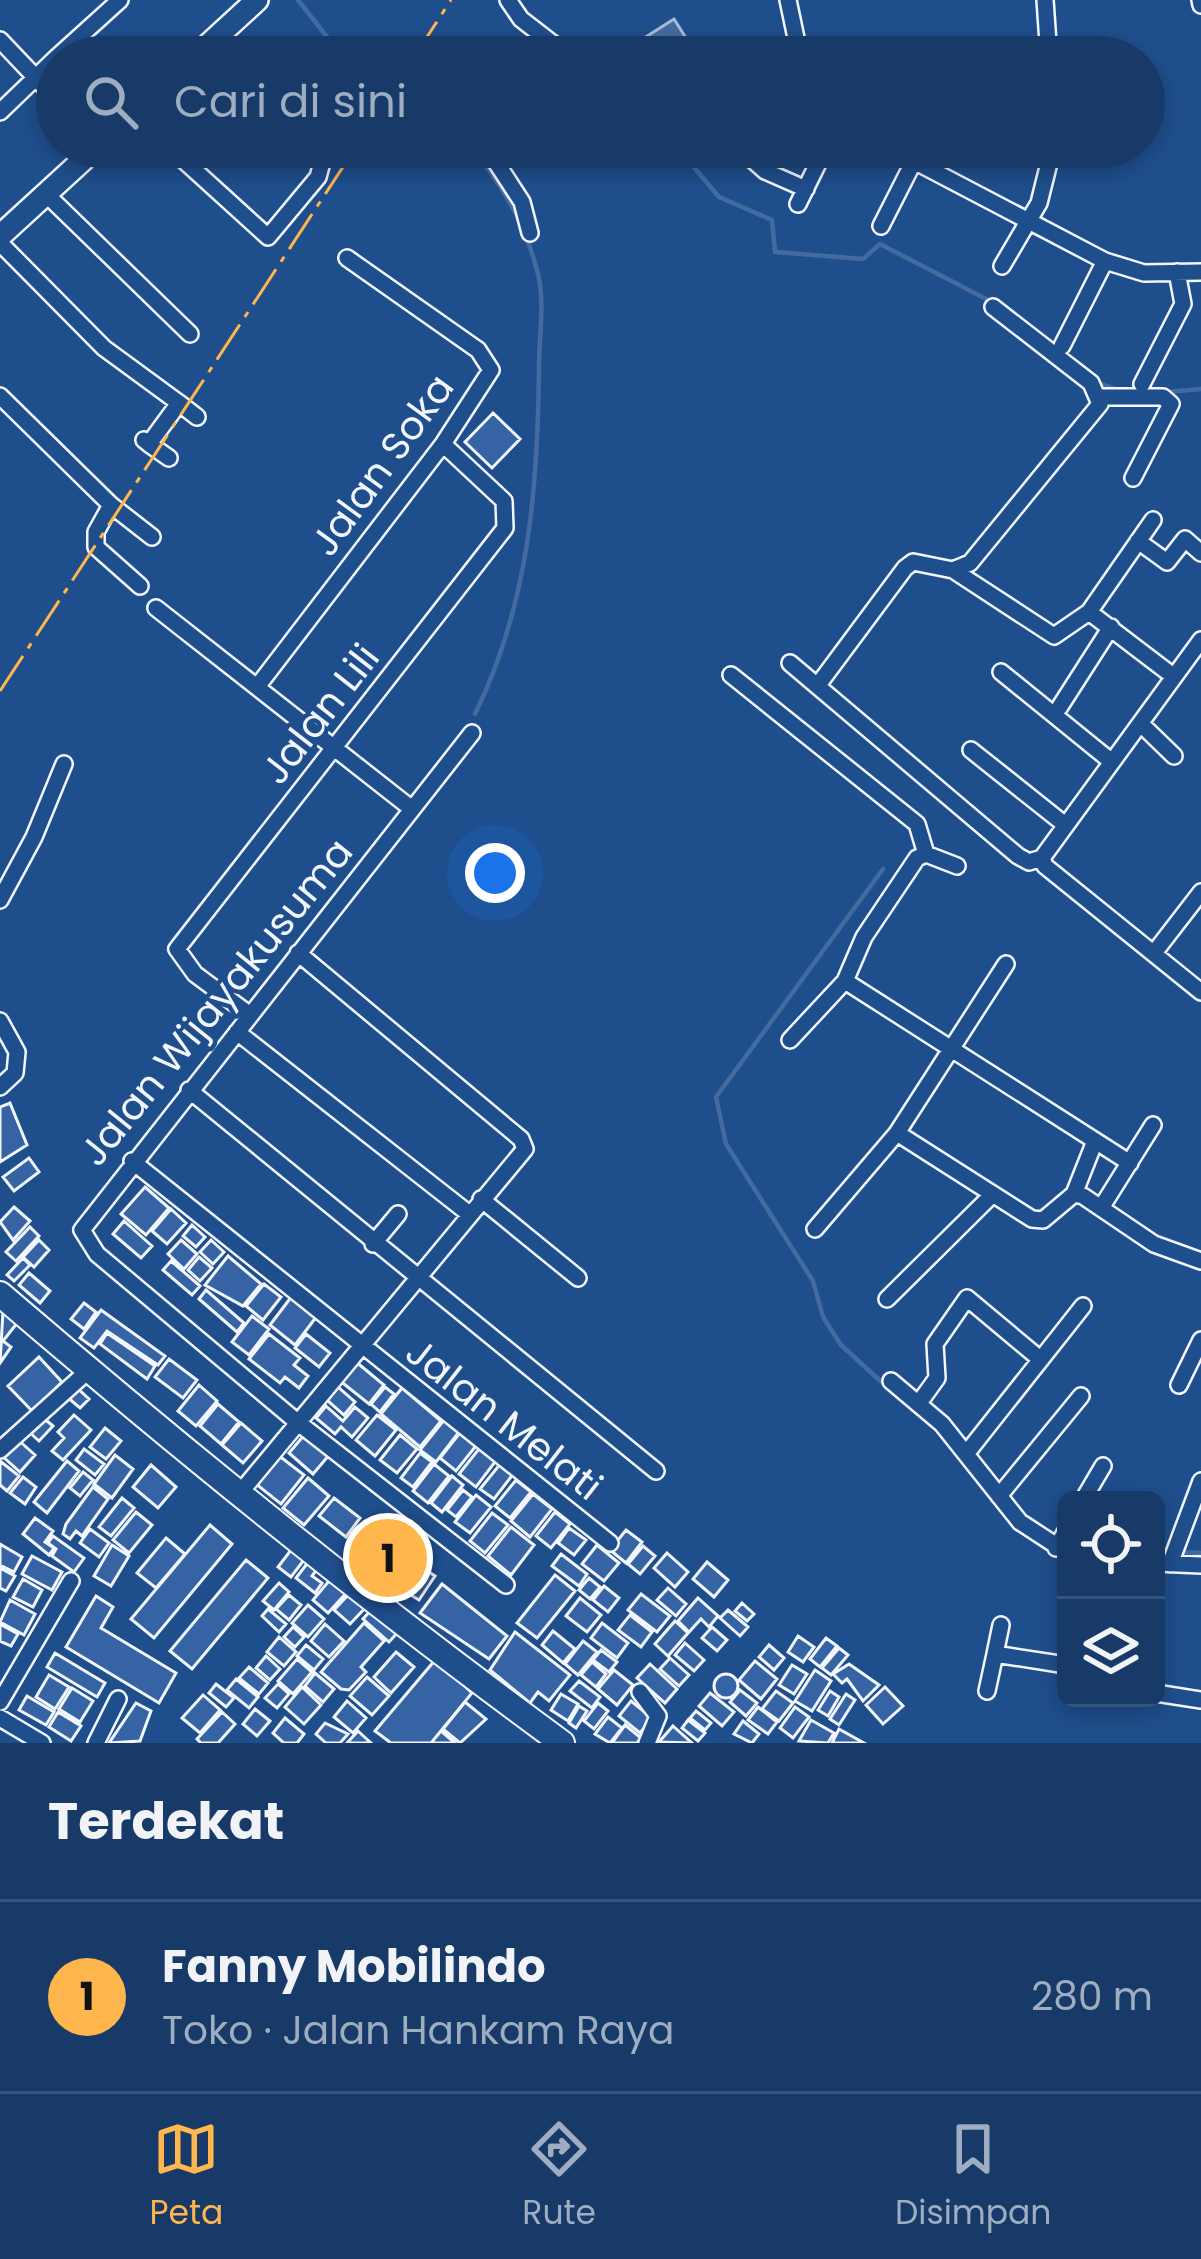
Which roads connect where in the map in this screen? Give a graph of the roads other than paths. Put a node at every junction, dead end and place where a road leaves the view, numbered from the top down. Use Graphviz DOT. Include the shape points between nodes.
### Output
graph roads {
  1 [pos="119,0"];
  2 [pos="256,0"];
  3 [pos="508,0"];
  4 [pos="788,0"];
  5 [pos="1045,0"];
  6 [pos="80,36"];
  7 [pos="223,36"];
  8 [pos="545,36"];
  9 [pos="796,36"];
  10 [pos="1048,36"];
  11 [pos="0,40"];
  12 [pos="36,76"];
  13 [pos="0,112"];
  14 [pos="75,168"];
  15 [pos="192,168"];
  16 [pos="322,168"];
  17 [pos="499,168"];
  18 [pos="762,168"];
  19 [pos="816,168"];
  20 [pos="908,168"];
  21 [pos="938,168"];
  22 [pos="1050,168"];
  23 [pos="47,194"];
  24 [pos="1028,222"];
  25 [pos="881,226"];
  26 [pos="530,232"];
  27 [pos="0,240"];
  28 [pos="347,259"];
  29 [pos="1105,261"];
  30 [pos="1001,266"];
  31 [pos="1177,272"];
  32 [pos="1201,272"];
  33 [pos="992,307"];
  34 [pos="190,334"];
  35 [pos="1062,346"];
  36 [pos="1142,384"];
  37 [pos="0,396"];
  38 [pos="1100,397"];
  39 [pos="179,403"];
  40 [pos="197,417"];
  41 [pos="443,444"];
  42 [pos="169,458"];
  43 [pos="1133,478"];
  44 [pos="111,505"];
  45 [pos="1153,520"];
  46 [pos="152,537"];
  47 [pos="1138,541"];
  48 [pos="1201,553"];
  49 [pos="953,570"];
  50 [pos="140,586"];
  51 [pos="156,608"];
  52 [pos="1090,612"];
  53 [pos="1111,627"];
  54 [pos="1201,640"];
  55 [pos="790,663"];
  56 [pos="1000,672"];
  57 [pos="731,675"];
  58 [pos="1173,676"];
  59 [pos="818,685"];
  60 [pos="257,687"];
  61 [pos="1059,708"];
  62 [pos="1141,724"];
  63 [pos="472,733"];
  64 [pos="336,749"];
  65 [pos="971,750"];
  66 [pos="1174,756"];
  67 [pos="1112,762"];
  68 [pos="64,764"];
  69 [pos="412,808"];
  70 [pos="1064,824"];
  71 [pos="926,854"];
  72 [pos="1042,858"];
  73 [pos="957,866"];
  74 [pos="1201,892"];
  75 [pos="0,900"];
  76 [pos="1154,952"];
  77 [pos="298,953"];
  78 [pos="1006,964"];
  79 [pos="844,981"];
  80 [pos="1199,987"];
  81 [pos="250,1015"];
  82 [pos="0,1022"];
  83 [pos="237,1032"];
  84 [pos="790,1040"];
  85 [pos="949,1050"];
  86 [pos="0,1087"];
  87 [pos="189,1090"];
  88 [pos="1153,1125"];
  89 [pos="897,1133"];
  90 [pos="1095,1141"];
  91 [pos="132,1161"];
  92 [pos="1130,1162"];
  93 [pos="993,1194"];
  94 [pos="1075,1194"];
  95 [pos="481,1199"];
  96 [pos="1101,1208"];
  97 [pos="468,1213"];
  98 [pos="398,1214"];
  99 [pos="815,1228"];
  100 [pos="373,1244"];
  101 [pos="1201,1261"];
  102 [pos="578,1278"];
  103 [pos="417,1280"];
  104 [pos="0,1294"];
  105 [pos="887,1299"];
  106 [pos="1083,1306"];
  107 [pos="1201,1340"];
  108 [pos="358,1347"];
  109 [pos="1040,1359"];
  110 [pos="89,1370"];
  111 [pos="891,1381"];
  112 [pos="1179,1385"];
  113 [pos="1081,1396"];
  114 [pos="919,1403"];
  115 [pos="296,1421"];
  116 [pos="0,1450"];
  117 [pos="966,1454"];
  118 [pos="1103,1466"];
  119 [pos="656,1471"];
  120 [pos="1201,1481"];
  121 [pos="1088,1491"];
  122 [pos="239,1494"];
  123 [pos="999,1496"];
  124 [pos="610,1543"];
  125 [pos="1057,1547"];
  126 [pos="1165,1559"];
  127 [pos="1165,1563"];
  128 [pos="1201,1565"];
  129 [pos="71,1582"];
  130 [pos="506,1585"];
  131 [pos="1001,1625"];
  132 [pos="995,1654"];
  133 [pos="1057,1664"];
  134 [pos="987,1690"];
  135 [pos="640,1692"];
  136 [pos="1165,1694"];
  137 [pos="118,1699"];
  138 [pos="1201,1700"];
  139 [pos="0,1702"];
  140 [pos="0,1718"];
  141 [pos="42,1743"];
  142 [pos="96,1743"];
  143 [pos="562,1743"];
  144 [pos="647,1743"];
  1 -- 6 [label="street"];
  2 -- 7 [label="street"];
  3 -- 8 [label="street"];
  4 -- 9 [label="street"];
  5 -- 10 [label="street"];
  11 -- 12 [label="street"];
  12 -- 13 [label="street"];
  14 -- 23 [label="street"];
  15 -- 16 [label="street" via="268,238"];
  17 -- 26 [label="street"];
  18 -- 19 [label="street" via="802,196"];
  20 -- 25 [label="street"];
  21 -- 24 [label="street"];
  22 -- 24 [label="street"];
  23 -- 27 [label="street"];
  23 -- 34 [label="street"];
  24 -- 29 [label="street"];
  24 -- 30 [label="street"];
  27 -- 39 [label="street" via="104,348"];
  28 -- 41 [label="street, Jalan Soka" via="489,364"];
  29 -- 31 [label="street"];
  29 -- 35 [label="street"];
  31 -- 32 [label="street"];
  31 -- 36 [label="street" via="1183,304"];
  33 -- 38 [label="street"];
  37 -- 44 [label="street"];
  38 -- 43 [label="street" via="1171,404"];
  38 -- 49 [label="street" via="970,563"];
  39 -- 40 [label="street"];
  39 -- 42 [label="street" via="147,442"];
  41 -- 60 [label="street, Jalan Soka"];
  41 -- 64 [label="street, Jalan Lili" via="504,501 505,528"];
  44 -- 46 [label="street"];
  44 -- 50 [label="street" via="96,547"];
  45 -- 47 [label="street"];
  47 -- 48 [label="street" via="1167,562 1185,539"];
  47 -- 52 [label="street"];
  49 -- 52 [label="street" via="1054,636"];
  49 -- 59 [label="street" via="913,562 905,568"];
  51 -- 60 [label="street"];
  52 -- 53 [label="street"];
  53 -- 58 [label="street"];
  53 -- 61 [label="street"];
  54 -- 58 [label="street"];
  55 -- 59 [label="street"];
  56 -- 67 [label="street"];
  57 -- 71 [label="street" via="917,824"];
  58 -- 62 [label="street"];
  59 -- 72 [label="street" via="1018,856"];
  60 -- 64 [label="street"];
  62 -- 66 [label="street"];
  62 -- 67 [label="street"];
  63 -- 69 [label="street, Jalan Wijayakusuma"];
  64 -- 69 [label="street"];
  64 -- 81 [label="street, Jalan Lili" via="177,949 195,974"];
  65 -- 70 [label="street"];
  67 -- 70 [label="street"];
  68 -- 75 [label="street"];
  69 -- 77 [label="street, Jalan Wijayakusuma"];
  70 -- 72 [label="street"];
  71 -- 73 [label="street"];
  71 -- 79 [label="street" via="864,937"];
  72 -- 76 [label="street"];
  74 -- 76 [label="street"];
  76 -- 80 [label="street"];
  77 -- 81 [label="street, Jalan Wijayakusuma"];
  77 -- 95 [label="street" via="524,1143"];
  78 -- 85 [label="street"];
  79 -- 84 [label="street"];
  79 -- 85 [label="street"];
  81 -- 83 [label="street, Jalan Wijayakusuma"];
  82 -- 86 [label="street" via="16,1052 15,1073"];
  83 -- 87 [label="street, Jalan Wijayakusuma"];
  83 -- 97 [label="street"];
  85 -- 89 [label="street"];
  85 -- 90 [label="street"];
  87 -- 91 [label="street, Jalan Wijayakusuma"];
  87 -- 100 [label="street"];
  88 -- 92 [label="street"];
  89 -- 93 [label="street"];
  89 -- 99 [label="street"];
  90 -- 92 [label="street"];
  90 -- 94 [label="street"];
  91 -- 108 [label="street, Jalan Melati"];
  91 -- 115 [label="street, Jalan Wijayakusuma" via="83,1222 84,1240"];
  92 -- 96 [label="street"];
  93 -- 94 [label="street" via="1043,1220"];
  93 -- 105 [label="street"];
  94 -- 96 [label="street"];
  95 -- 97 [label="street"];
  95 -- 102 [label="street"];
  96 -- 101 [label="street" via="1154,1244"];
  97 -- 103 [label="street"];
  98 -- 100 [label="street"];
  100 -- 103 [label="street"];
  103 -- 108 [label="street"];
  103 -- 119 [label="street"];
  104 -- 110 [label="main road"];
  106 -- 109 [label="street"];
  107 -- 112 [label="street"];
  108 -- 115 [label="street"];
  108 -- 124 [label="street, Jalan Melati"];
  109 -- 114 [label="street" via="967,1298 934,1344 937,1378"];
  109 -- 117 [label="street"];
  110 -- 116 [label="street"];
  110 -- 122 [label="main road"];
  111 -- 114 [label="street"];
  113 -- 123 [label="street"];
  114 -- 117 [label="street"];
  115 -- 122 [label="street"];
  115 -- 130 [label="street"];
  117 -- 123 [label="street"];
  118 -- 121 [label="street"];
  120 -- 126 [label="street"];
  122 -- 143 [label="main road"];
  123 -- 125 [label="street"];
  127 -- 128 [label="street"];
  129 -- 139 [label="street"];
  131 -- 132 [label="street"];
  132 -- 133 [label="street"];
  132 -- 134 [label="street"];
  135 -- 144 [label="street" via="658,1716"];
  136 -- 138 [label="street"];
  137 -- 142 [label="street"];
  140 -- 141 [label="street"];
}
